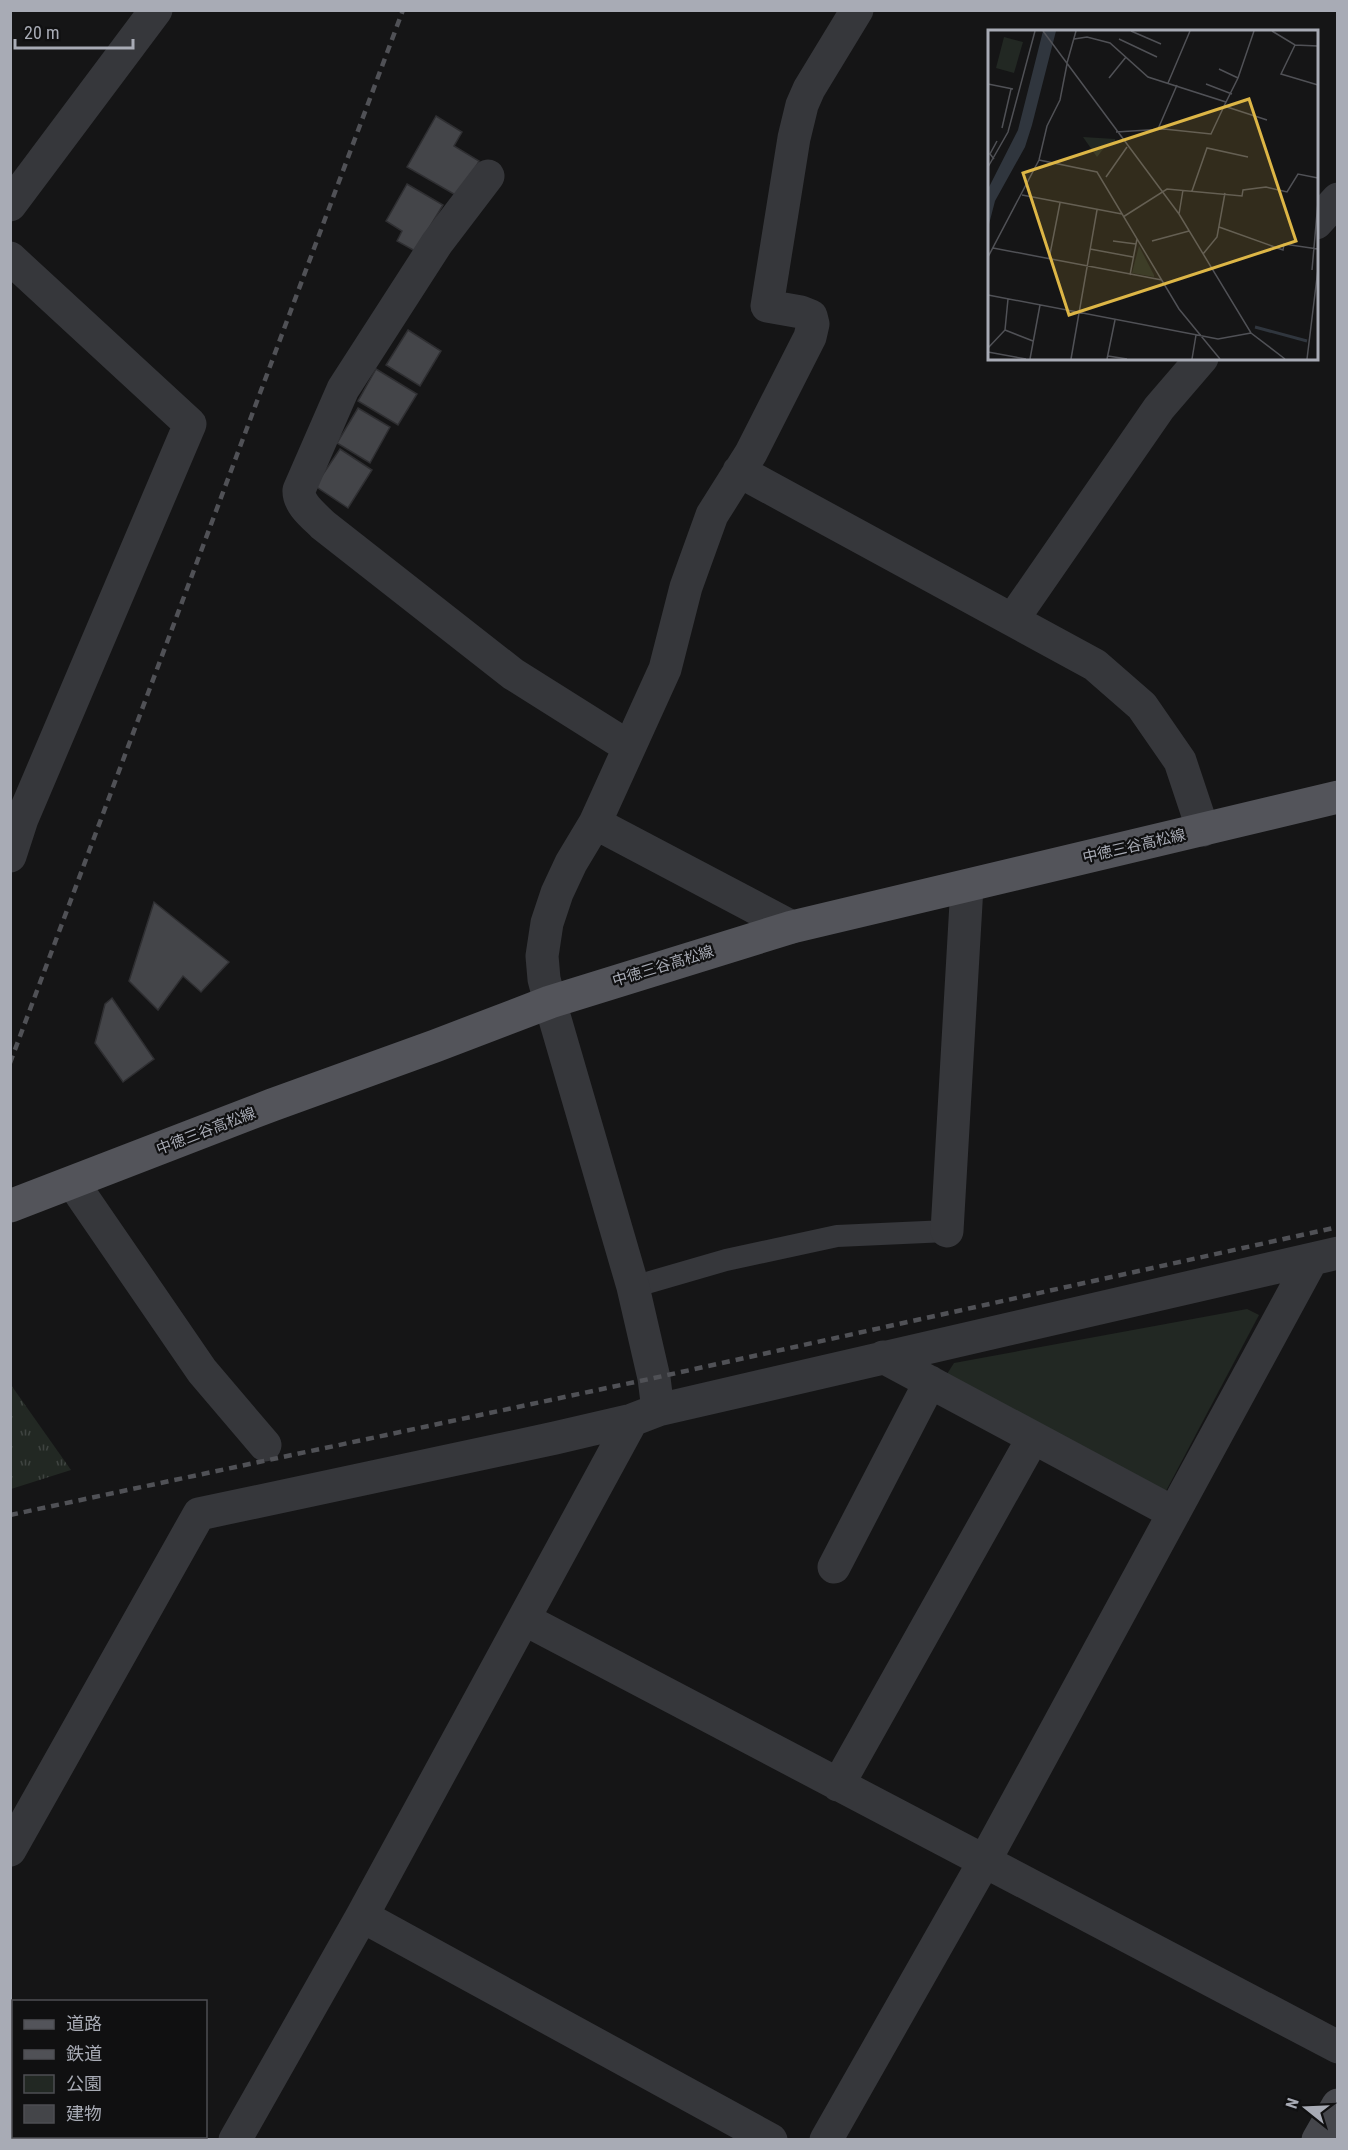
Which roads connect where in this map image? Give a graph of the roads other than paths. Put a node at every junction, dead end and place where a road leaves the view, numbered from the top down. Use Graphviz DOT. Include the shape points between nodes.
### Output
graph roads {
  1 [pos="156,10"];
  2 [pos="857,10"];
  3 [pos="488,176"];
  4 [pos="1338,198"];
  5 [pos="10,205"];
  6 [pos="1318,222"];
  7 [pos="10,258"];
  8 [pos="1200,360"];
  9 [pos="739,471"];
  10 [pos="1013,619"];
  11 [pos="629,747"];
  12 [pos="1338,797"];
  13 [pos="595,822"];
  14 [pos="1203,830"];
  15 [pos="10,855"];
  16 [pos="967,886"];
  17 [pos="792,927"];
  18 [pos="550,1002"];
  19 [pos="73,1183"];
  20 [pos="10,1206"];
  21 [pos="947,1231"];
  22 [pos="1325,1256"];
  23 [pos="633,1287"];
  24 [pos="883,1357"];
  25 [pos="930,1382"];
  26 [pos="645,1415"];
  27 [pos="1034,1438"];
  28 [pos="265,1445"];
  29 [pos="1174,1513"];
  30 [pos="834,1567"];
  31 [pos="524,1619"];
  32 [pos="838,1785"];
  33 [pos="10,1850"];
  34 [pos="984,1862"];
  35 [pos="362,1916"];
  36 [pos="1338,2047"];
  37 [pos="1338,2105"];
  38 [pos="234,2139"];
  39 [pos="771,2139"];
  40 [pos="826,2139"];
  41 [pos="1318,2139"];
  1 -- 5 [label="street"];
  2 -- 9 [label="street" via="802,105 766,306 811,316 810,336"];
  3 -- 11 [label="street" via="437,243 343,389 298,495 323,525 513,674"];
  4 -- 6 [label="street"];
  7 -- 15 [label="street" via="190,424"];
  8 -- 10 [label="street" via="1159,408"];
  9 -- 10 [label="street"];
  9 -- 11 [label="street" via="704,533 665,669"];
  10 -- 14 [label="street" via="1095,665 1142,706 1180,761"];
  11 -- 13 [label="street"];
  12 -- 14 [label="main road, 中徳三谷高松線"];
  13 -- 17 [label="street"];
  13 -- 18 [label="street" via="571,862 547,923 542,956"];
  14 -- 16 [label="main road, 中徳三谷高松線"];
  16 -- 17 [label="main road, 中徳三谷高松線"];
  16 -- 21 [label="street"];
  17 -- 18 [label="main road, 中徳三谷高松線"];
  18 -- 19 [label="main road, 中徳三谷高松線"];
  18 -- 23 [label="street"];
  19 -- 20 [label="main road, 中徳三谷高松線"];
  19 -- 28 [label="street" via="202,1371"];
  21 -- 23 [label="lane" via="837,1236 726,1260"];
  22 -- 24 [label="street"];
  22 -- 29 [label="street"];
  23 -- 26 [label="street" via="654,1378"];
  24 -- 25 [label="street"];
  24 -- 26 [label="street"];
  25 -- 27 [label="street"];
  25 -- 30 [label="street"];
  26 -- 31 [label="street"];
  26 -- 33 [label="street" via="199,1514"];
  27 -- 29 [label="street"];
  27 -- 32 [label="street"];
  29 -- 34 [label="street"];
  31 -- 32 [label="street"];
  31 -- 35 [label="street"];
  32 -- 34 [label="street"];
  34 -- 36 [label="street"];
  34 -- 40 [label="street"];
  35 -- 38 [label="street"];
  35 -- 39 [label="street"];
  37 -- 41 [label="street"];
}
